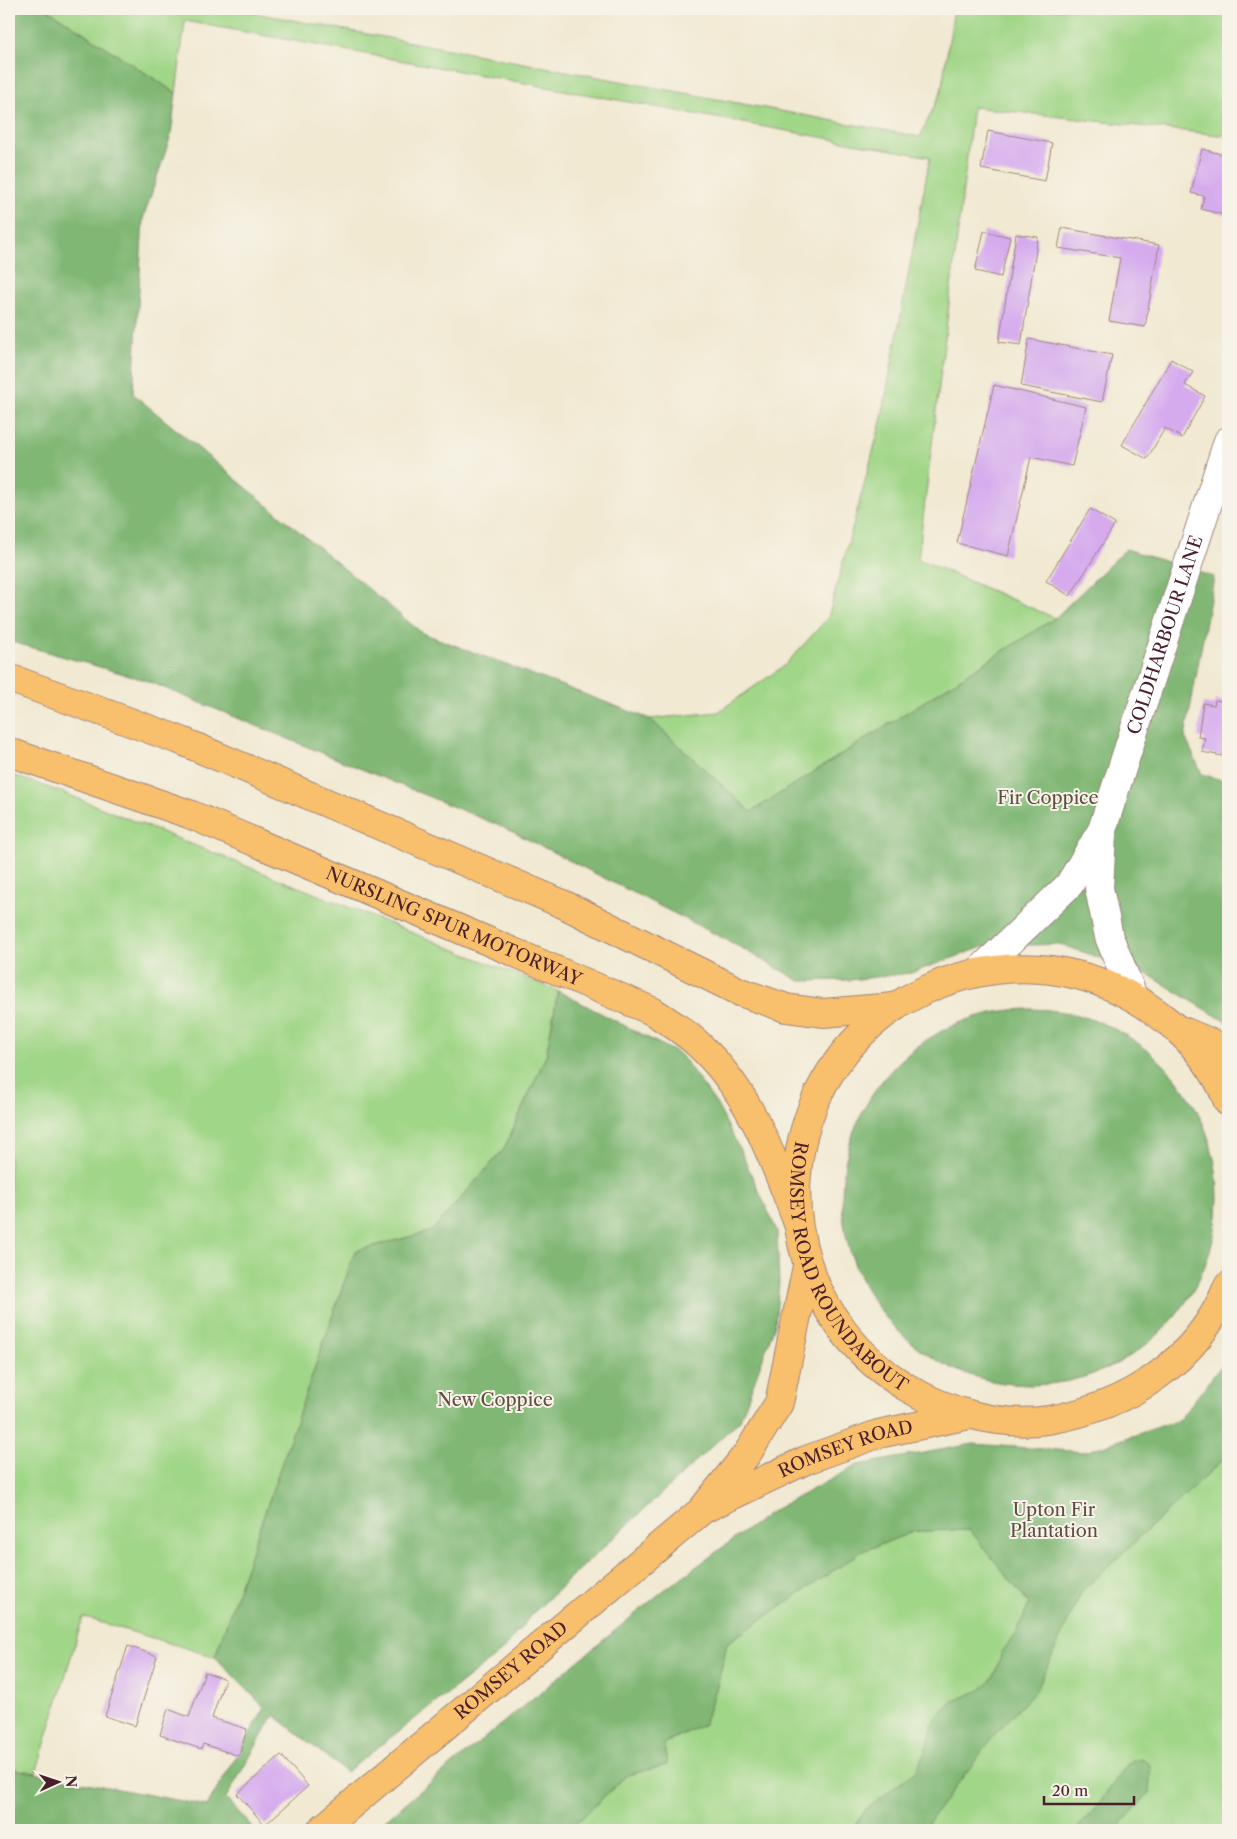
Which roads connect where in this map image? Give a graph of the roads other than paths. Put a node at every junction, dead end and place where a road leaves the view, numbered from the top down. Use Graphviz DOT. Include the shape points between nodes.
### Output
graph roads {
  1 [pos="1228,441"];
  2 [pos="9,678"];
  3 [pos="9,752"];
  4 [pos="1102,830"];
  5 [pos="978,972"];
  6 [pos="1133,996"];
  7 [pos="894,1007"];
  8 [pos="1175,1027"];
  9 [pos="1228,1050"];
  10 [pos="1228,1102"];
  11 [pos="797,1221"];
  12 [pos="807,1266"];
  13 [pos="1226,1294"];
  14 [pos="969,1415"];
  15 [pos="701,1511"];
  16 [pos="321,1830"];
  1 -- 4 [label="street, COLDHARBOUR LANE"];
  2 -- 7 [label="main road" via="182,741 456,858 565,905 740,992 786,1008 823,1013"];
  3 -- 11 [label="main road, NURSLING SPUR MOTORWAY" via="189,814 652,1011 698,1044 743,1097 767,1142"];
  4 -- 5 [label="street, COLDHARBOUR LANE" via="1069,885"];
  4 -- 6 [label="street, COLDHARBOUR LANE" via="1099,888 1109,937"];
  5 -- 6 [label="main road, ROMSEY ROAD ROUNDABOUT" via="1018,967 1058,970 1096,980"];
  5 -- 7 [label="main road, ROMSEY ROAD ROUNDABOUT" via="948,979"];
  6 -- 8 [label="main road, ROMSEY ROAD ROUNDABOUT"];
  7 -- 11 [label="main road, ROMSEY ROAD ROUNDABOUT" via="862,1033 836,1064 816,1101 802,1140 796,1180"];
  8 -- 9 [label="main road"];
  8 -- 10 [label="main road, ROMSEY ROAD ROUNDABOUT" via="1203,1058"];
  11 -- 12 [label="main road, ROMSEY ROAD ROUNDABOUT"];
  12 -- 14 [label="main road, ROMSEY ROAD ROUNDABOUT" via="826,1308 853,1345 886,1376 926,1399"];
  12 -- 15 [label="main road, ROMSEY ROAD" via="779,1403 747,1454"];
  13 -- 14 [label="main road, ROMSEY ROAD ROUNDABOUT" via="1203,1332 1177,1360 1148,1383 1116,1401 1080,1414 1043,1420 1006,1421"];
  14 -- 15 [label="main road, ROMSEY ROAD" via="878,1434 806,1460"];
  15 -- 16 [label="main road, ROMSEY ROAD"];
}
